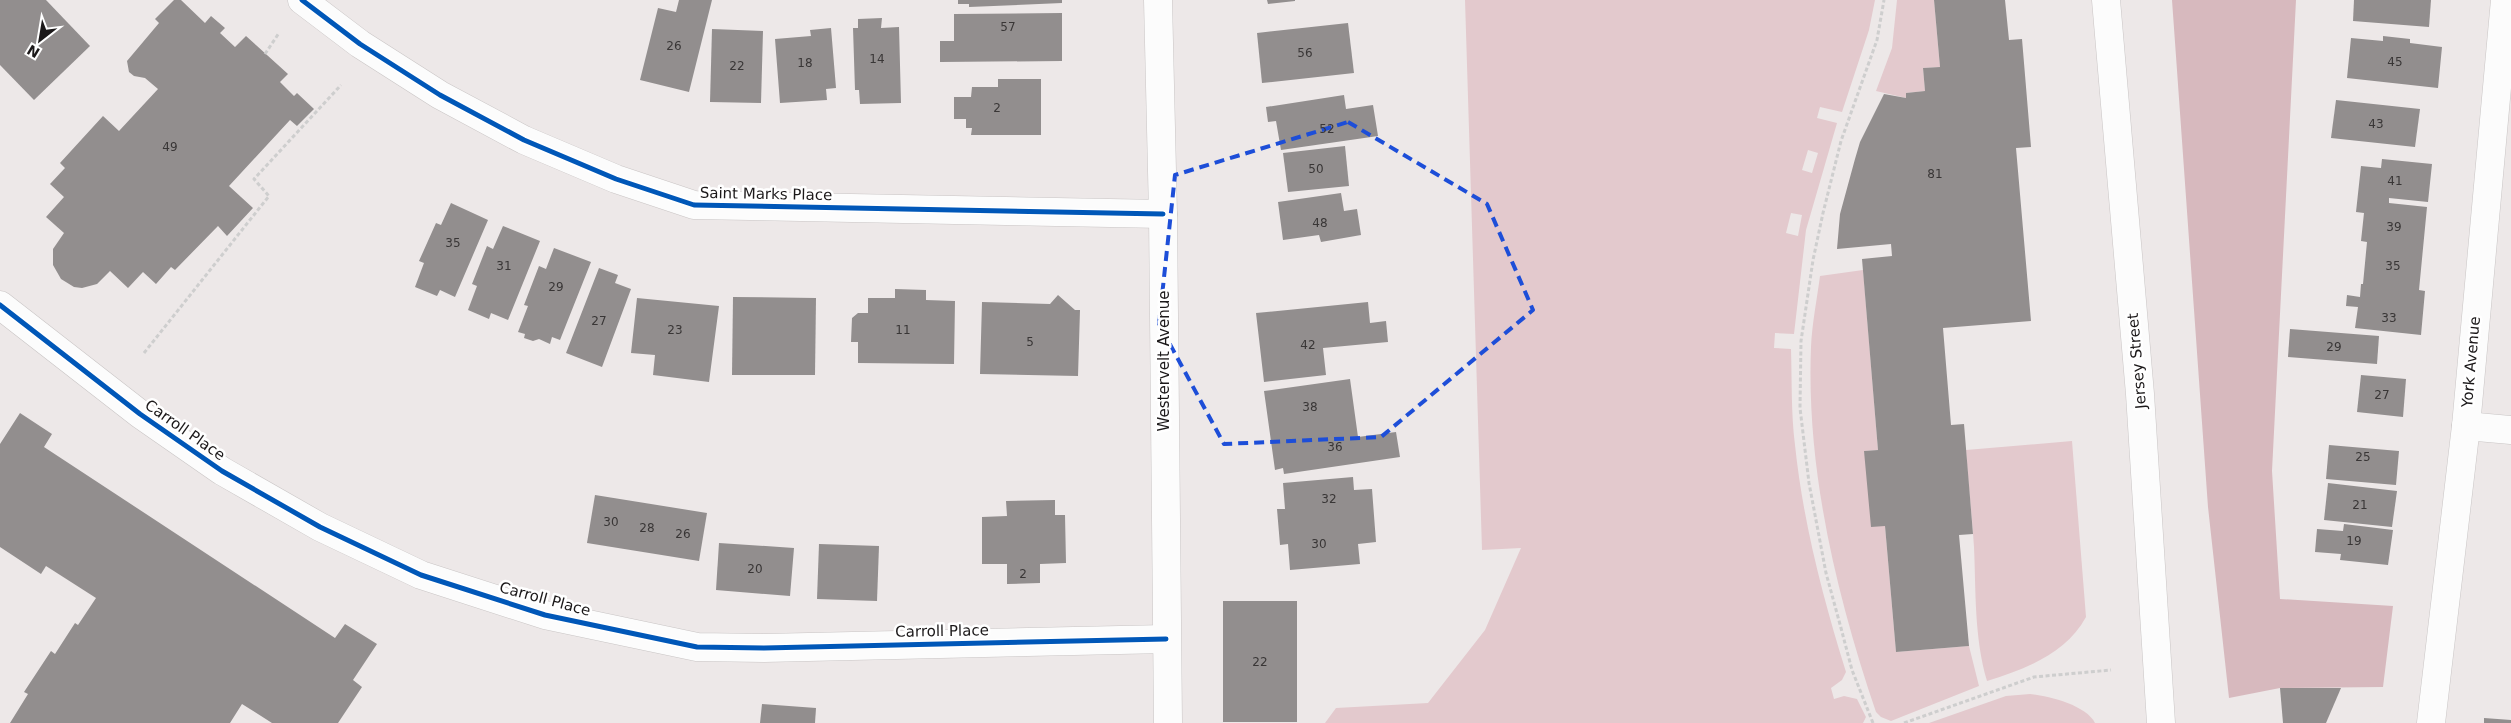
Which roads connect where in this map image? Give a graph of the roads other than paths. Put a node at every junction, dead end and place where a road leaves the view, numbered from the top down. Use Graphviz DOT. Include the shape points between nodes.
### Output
graph roads {
  1 [pos="302,0"];
  2 [pos="1158,0"];
  3 [pos="2106,0"];
  4 [pos="2505,0"];
  5 [pos="2502,113"];
  6 [pos="1163,214"];
  7 [pos="2,312"];
  8 [pos="2466,426"];
  9 [pos="2511,430"];
  10 [pos="1166,639"];
  11 [pos="1168,723"];
  12 [pos="2161,723"];
  13 [pos="2430,723"];
  1 -- 6 [label="street, Saint Marks Place" via="360,44 440,95 524,140 616,179 694,205"];
  2 -- 6 [label="street, Westervelt Avenue"];
  3 -- 12 [label="street, Jersey Street" via="2140,394"];
  4 -- 5 [label="street, York Avenue"];
  5 -- 8 [label="street, York Avenue"];
  6 -- 10 [label="street, Westervelt Avenue"];
  7 -- 10 [label="street, Carroll Place" via="214,465 320,527 421,575 545,615 697,647"];
  8 -- 9 [label="street"];
  8 -- 13 [label="street, York Avenue"];
  10 -- 11 [label="street, Westervelt Avenue"];
}
